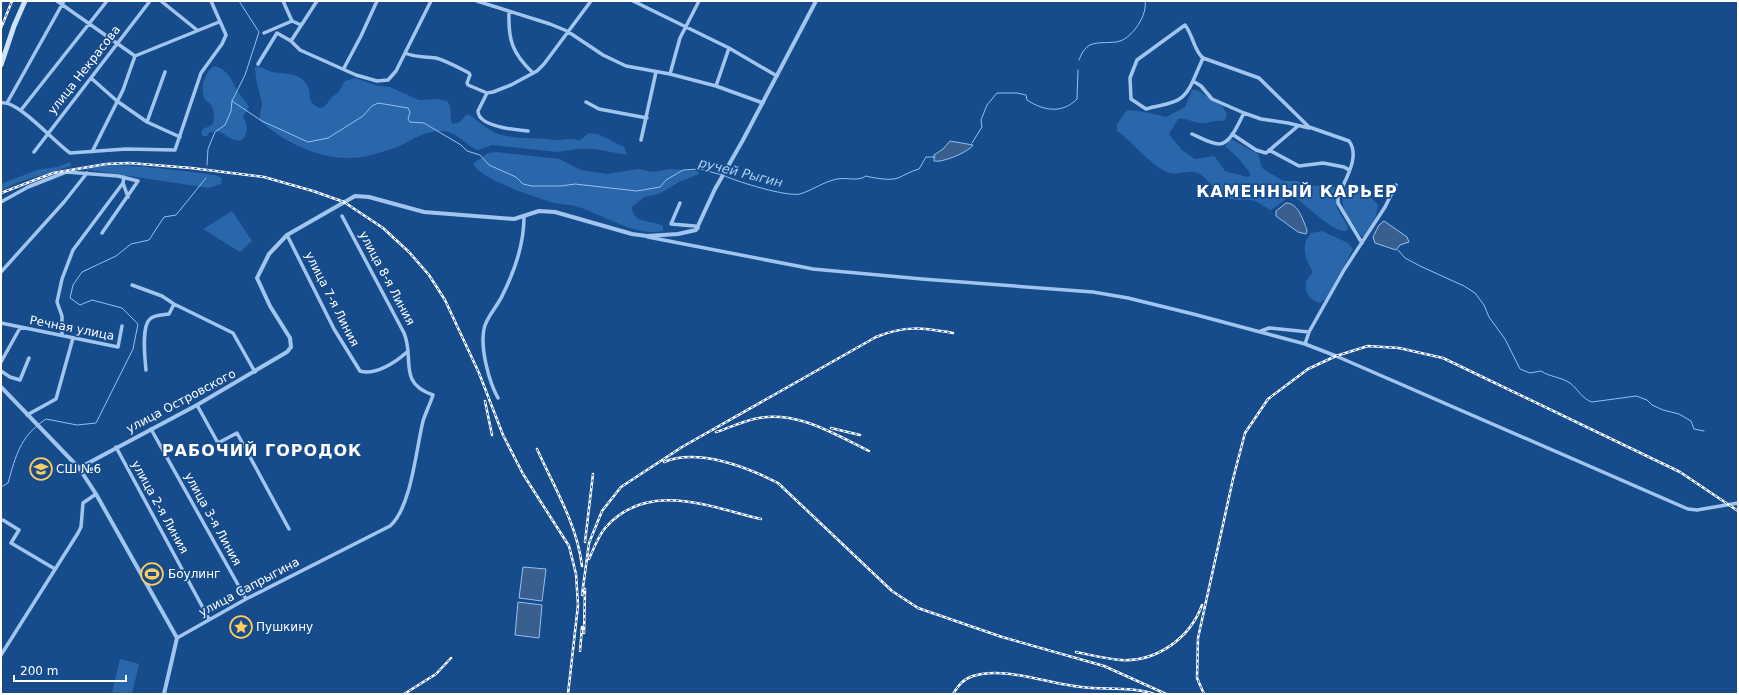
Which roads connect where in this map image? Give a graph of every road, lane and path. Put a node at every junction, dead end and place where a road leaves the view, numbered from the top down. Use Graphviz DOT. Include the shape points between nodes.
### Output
graph roads {
  1 [pos="25,1"];
  2 [pos="57,1"];
  3 [pos="107,1"];
  4 [pos="150,1"];
  5 [pos="161,1"];
  6 [pos="211,1"];
  7 [pos="283,1"];
  8 [pos="318,1"];
  9 [pos="377,1"];
  10 [pos="431,1"];
  11 [pos="477,1"];
  12 [pos="591,1"];
  13 [pos="633,1"];
  14 [pos="699,1"];
  15 [pos="816,1"];
  16 [pos="63,3"];
  17 [pos="489,3"];
  18 [pos="508,11"];
  19 [pos="292,21"];
  20 [pos="219,22"];
  21 [pos="89,24"];
  22 [pos="301,25"];
  23 [pos="686,26"];
  24 [pos="197,30"];
  25 [pos="567,31"];
  26 [pos="264,33"];
  27 [pos="291,41"];
  28 [pos="118,44"];
  29 [pos="729,48"];
  30 [pos="404,53"];
  31 [pos="135,56"];
  32 [pos="1203,58"];
  33 [pos="258,64"];
  34 [pos="1,66"];
  35 [pos="344,68"];
  36 [pos="165,72"];
  37 [pos="656,72"];
  38 [pos="533,73"];
  39 [pos="670,74"];
  40 [pos="777,76"];
  41 [pos="91,78"];
  42 [pos="1193,81"];
  43 [pos="716,86"];
  44 [pos="487,93"];
  45 [pos="117,101"];
  46 [pos="586,102"];
  47 [pos="1,103"];
  48 [pos="7,103"];
  49 [pos="763,103"];
  50 [pos="21,110"];
  51 [pos="1244,113"];
  52 [pos="647,118"];
  53 [pos="147,122"];
  54 [pos="1298,126"];
  55 [pos="1310,128"];
  56 [pos="528,131"];
  57 [pos="46,134"];
  58 [pos="1192,134"];
  59 [pos="1232,134"];
  60 [pos="180,137"];
  61 [pos="641,140"];
  62 [pos="1269,150"];
  63 [pos="34,152"];
  64 [pos="92,152"];
  65 [pos="1348,170"];
  66 [pos="87,173"];
  67 [pos="124,177"];
  68 [pos="123,183"];
  69 [pos="1396,185"];
  70 [pos="128,197"];
  71 [pos="1,202"];
  72 [pos="680,203"];
  73 [pos="342,216"];
  74 [pos="524,217"];
  75 [pos="698,228"];
  76 [pos="102,233"];
  77 [pos="287,235"];
  78 [pos="647,236"];
  79 [pos="1362,243"];
  80 [pos="1,272"];
  81 [pos="132,285"];
  82 [pos="174,304"];
  83 [pos="1,323"];
  84 [pos="122,326"];
  85 [pos="20,328"];
  86 [pos="1260,332"];
  87 [pos="1309,332"];
  88 [pos="62,336"];
  89 [pos="72,338"];
  90 [pos="1305,344"];
  91 [pos="407,352"];
  92 [pos="29,358"];
  93 [pos="1,362"];
  94 [pos="146,370"];
  95 [pos="1,371"];
  96 [pos="255,372"];
  97 [pos="1,387"];
  98 [pos="498,398"];
  99 [pos="197,405"];
  100 [pos="27,415"];
  101 [pos="151,429"];
  102 [pos="116,447"];
  103 [pos="79,468"];
  104 [pos="96,494"];
  105 [pos="1738,503"];
  106 [pos="3,520"];
  107 [pos="289,529"];
  108 [pos="384,529"];
  109 [pos="55,569"];
  110 [pos="246,599"];
  111 [pos="209,619"];
  112 [pos="177,638"];
  113 [pos="1,655"];
  114 [pos="164,694"];
  1 -- 34 [label="main road"];
  2 -- 16 [label="street"];
  3 -- 21 [label="street"];
  4 -- 28 [label="street, улица Некрасова"];
  5 -- 24 [label="street"];
  6 -- 20 [label="street"];
  7 -- 19 [label="street"];
  8 -- 22 [label="street"];
  9 -- 35 [label="street"];
  10 -- 30 [label="street"];
  11 -- 17 [label="street"];
  12 -- 25 [label="street"];
  13 -- 23 [label="street"];
  14 -- 23 [label="street"];
  15 -- 40 [label="street"];
  16 -- 21 [label="street"];
  16 -- 48 [label="street"];
  17 -- 18 [label="street"];
  18 -- 25 [label="street" via="538,19"];
  18 -- 38 [label="street" via="512,46 520,60"];
  19 -- 22 [label="street"];
  19 -- 26 [label="street"];
  20 -- 24 [label="street"];
  20 -- 60 [label="street" via="226,35 201,73"];
  21 -- 28 [label="street"];
  21 -- 50 [label="street"];
  22 -- 27 [label="street"];
  23 -- 29 [label="street"];
  23 -- 39 [label="street"];
  24 -- 31 [label="street"];
  25 -- 37 [label="street" via="612,60 626,66"];
  25 -- 38 [label="street" via="544,64"];
  27 -- 33 [label="street" via="277,33"];
  27 -- 35 [label="street" via="300,50"];
  28 -- 31 [label="street"];
  28 -- 41 [label="street, улица Некрасова"];
  29 -- 40 [label="street"];
  29 -- 43 [label="street"];
  30 -- 35 [label="street" via="394,75 388,80 366,79"];
  30 -- 44 [label="street" via="438,59 467,72 470,75 467,84"];
  31 -- 45 [label="street"];
  32 -- 42 [label="street"];
  32 -- 42 [label="street" via="1185,25 1137,60 1130,78 1130,99 1146,109 1172,102 1184,98"];
  32 -- 55 [label="street" via="1259,78"];
  36 -- 53 [label="street"];
  37 -- 39 [label="street"];
  37 -- 52 [label="street"];
  38 -- 44 [label="street" via="511,85"];
  39 -- 43 [label="street"];
  40 -- 49 [label="street"];
  41 -- 45 [label="street"];
  41 -- 57 [label="street, улица Некрасова"];
  42 -- 51 [label="street" via="1212,98"];
  43 -- 49 [label="street"];
  44 -- 56 [label="street" via="478,111 482,120 511,130"];
  45 -- 53 [label="street"];
  45 -- 64 [label="street"];
  46 -- 52 [label="street" via="599,109"];
  47 -- 48 [label="street"];
  48 -- 50 [label="street"];
  49 -- 75 [label="street" via="725,171"];
  50 -- 57 [label="street"];
  51 -- 54 [label="street" via="1261,120 1288,122"];
  51 -- 59 [label="street"];
  52 -- 61 [label="street"];
  53 -- 60 [label="street"];
  54 -- 55 [label="street"];
  54 -- 62 [label="street"];
  55 -- 65 [label="street" via="1349,141 1353,158"];
  57 -- 63 [label="street, улица Некрасова"];
  57 -- 64 [label="street" via="70,153"];
  58 -- 59 [label="street" via="1219,144"];
  59 -- 62 [label="street" via="1262,153"];
  60 -- 64 [label="street" via="172,151 126,149"];
  62 -- 65 [label="street" via="1299,166 1323,163"];
  65 -- 79 [label="street" via="1338,203"];
  66 -- 67 [label="street"];
  66 -- 71 [label="street" via="59,174"];
  66 -- 80 [label="street"];
  67 -- 68 [label="street"];
  67 -- 70 [label="street" via="138,181"];
  68 -- 70 [label="street"];
  68 -- 88 [label="street" via="73,250 57,302 62,316"];
  69 -- 79 [label="street"];
  70 -- 76 [label="street"];
  72 -- 75 [label="street" via="671,224"];
  73 -- 91 [label="street, улица 8-я Линия" via="407,339"];
  74 -- 77 [label="street" via="514,219 424,212 360,195"];
  74 -- 78 [label="street" via="539,211 555,212"];
  74 -- 98 [label="street" via="512,273 484,330 489,378"];
  75 -- 78 [label="street" via="688,233"];
  77 -- 91 [label="street, улица 7-я Линия" via="334,329 360,371 372,372 399,359"];
  77 -- 96 [label="street, улица Островского" via="274,248 257,278 270,306 290,338 290,349"];
  78 -- 86 [label="street" via="725,253 837,272 1099,292"];
  79 -- 87 [label="street"];
  81 -- 82 [label="street" via="162,296"];
  82 -- 94 [label="street" via="169,314 154,317 148,323 144,344"];
  82 -- 96 [label="street" via="233,333"];
  83 -- 85 [label="street, Речная улица"];
  84 -- 89 [label="street, Речная улица" via="118,347"];
  85 -- 88 [label="street, Речная улица"];
  85 -- 93 [label="street"];
  86 -- 87 [label="street" via="1269,328"];
  86 -- 90 [label="street"];
  87 -- 90 [label="street"];
  88 -- 89 [label="street, Речная улица"];
  89 -- 100 [label="street" via="56,399"];
  90 -- 105 [label="street" via="1688,509 1697,510"];
  91 -- 108 [label="street, улица 8-я Линия" via="410,372 416,387 433,395 424,420 405,503 397,520"];
  92 -- 95 [label="street" via="20,380"];
  96 -- 99 [label="street, улица Островского"];
  97 -- 100 [label="street"];
  99 -- 101 [label="street, улица Островского"];
  99 -- 107 [label="street" via="218,443 237,433"];
  100 -- 103 [label="street"];
  101 -- 102 [label="street, улица Островского"];
  101 -- 110 [label="street, улица 3-я Линия"];
  102 -- 103 [label="street, улица Островского"];
  102 -- 111 [label="street, улица 2-я Линия"];
  103 -- 104 [label="street"];
  104 -- 109 [label="street" via="83,503 80,530"];
  104 -- 112 [label="street"];
  106 -- 109 [label="street" via="19,530 11,543"];
  108 -- 110 [label="street, улица Сапрыгина"];
  109 -- 113 [label="street"];
  110 -- 111 [label="street, улица Сапрыгина"];
  111 -- 112 [label="street, улица Сапрыгина"];
  112 -- 114 [label="street"];
}
